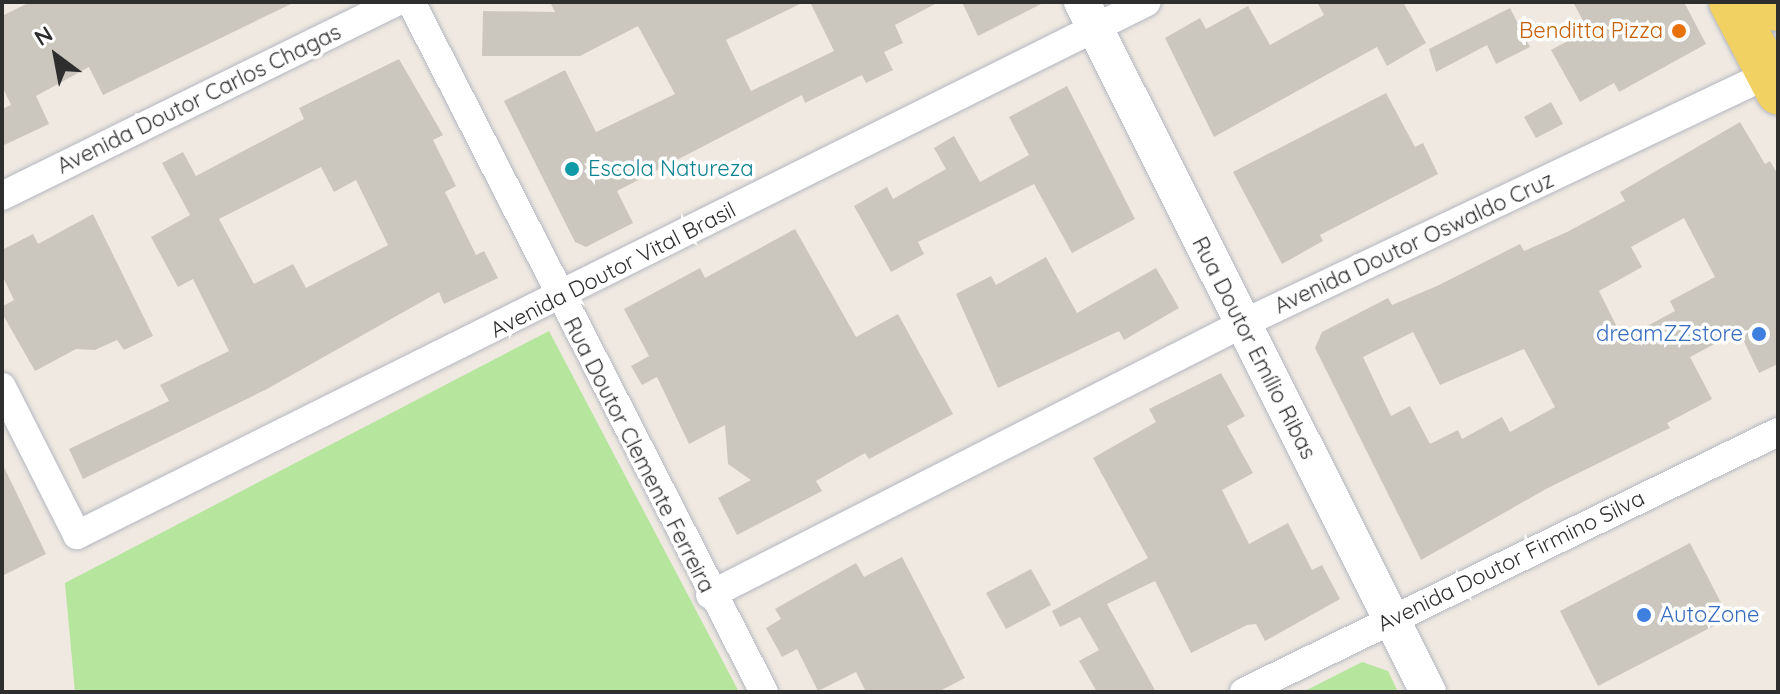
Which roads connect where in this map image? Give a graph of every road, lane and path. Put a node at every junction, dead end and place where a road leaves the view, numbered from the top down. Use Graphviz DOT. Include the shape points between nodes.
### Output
graph roads {
  1 [pos="397,2"];
  2 [pos="411,2"];
  3 [pos="1147,2"];
  4 [pos="1731,2"];
  5 [pos="1774,2"];
  6 [pos="1778,9"];
  7 [pos="1089,15"];
  8 [pos="1775,80"];
  9 [pos="2,196"];
  10 [pos="559,297"];
  11 [pos="1242,324"];
  12 [pos="2,387"];
  13 [pos="1778,432"];
  14 [pos="710,595"];
  15 [pos="1390,619"];
  16 [pos="764,692"];
  17 [pos="1244,692"];
  18 [pos="1428,692"];
  1 -- 9 [label="street, Avenida Doutor Carlos Chagas"];
  2 -- 10 [label="street, Rua Doutor Clemente Ferreira"];
  3 -- 7 [label="street, Avenida Doutor Vital Brasil"];
  4 -- 8 [label="main road"];
  5 -- 6 [label="main road"];
  7 -- 10 [label="street, Avenida Doutor Vital Brasil"];
  7 -- 11 [label="street, Rua Doutor Emílio Ribas"];
  8 -- 11 [label="street, Avenida Doutor Oswaldo Cruz"];
  10 -- 12 [label="street, Avenida Doutor Vital Brasil" via="77,535"];
  10 -- 14 [label="street, Rua Doutor Clemente Ferreira"];
  11 -- 14 [label="street, Avenida Doutor Oswaldo Cruz"];
  11 -- 15 [label="street, Rua Doutor Emílio Ribas"];
  13 -- 15 [label="street, Avenida Doutor Firmino Silva"];
  14 -- 16 [label="street, Rua Doutor Clemente Ferreira"];
  15 -- 17 [label="street, Avenida Doutor Firmino Silva"];
  15 -- 18 [label="street, Rua Doutor Emílio Ribas"];
}
